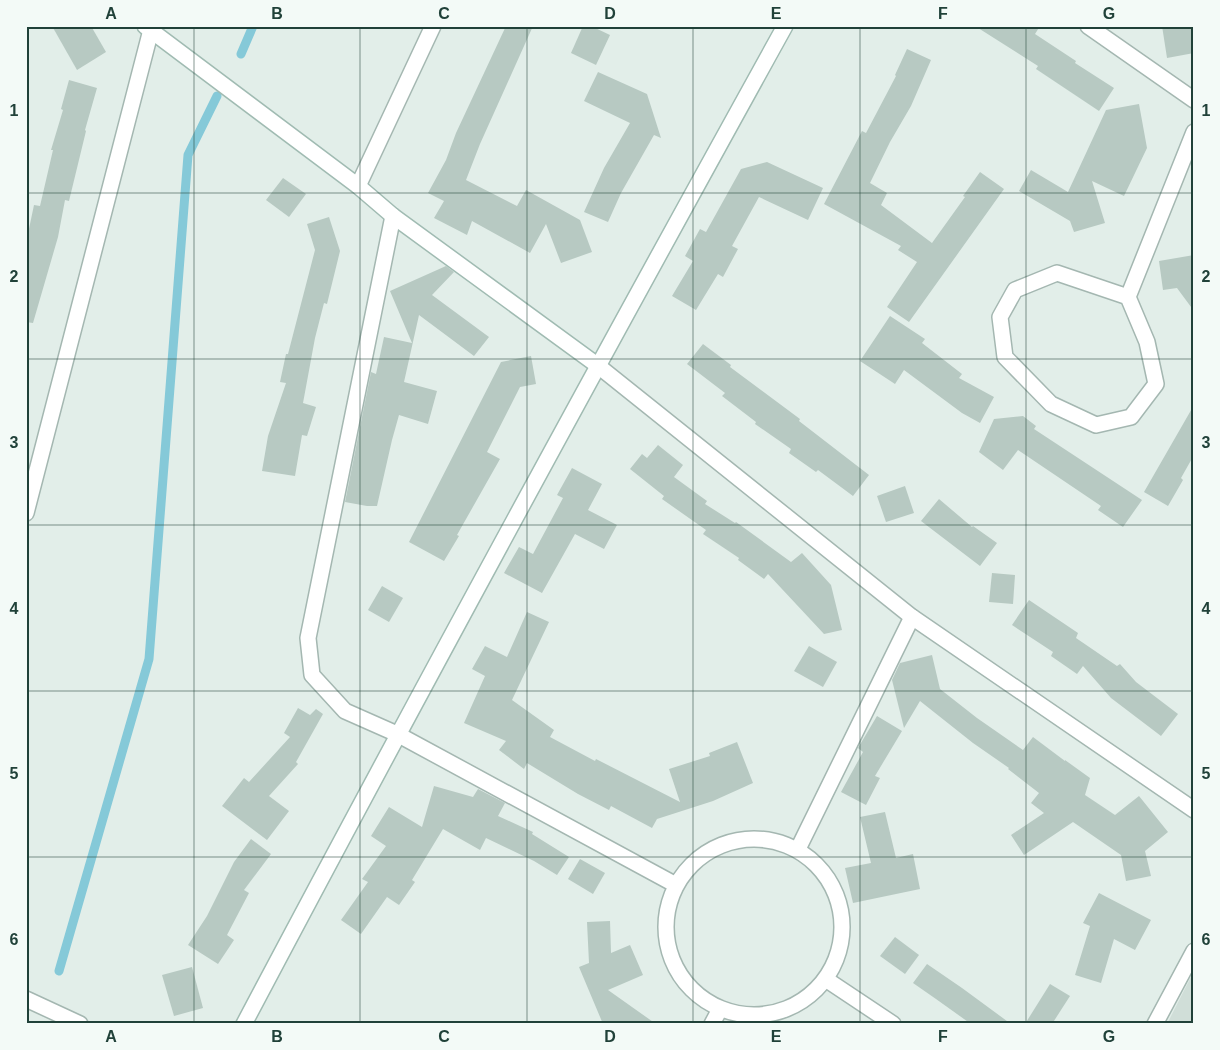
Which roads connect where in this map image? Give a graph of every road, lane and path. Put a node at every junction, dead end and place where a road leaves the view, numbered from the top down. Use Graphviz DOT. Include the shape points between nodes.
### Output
graph roads {
  1 [pos="433,26"];
  2 [pos="785,26"];
  3 [pos="1088,26"];
  4 [pos="149,28"];
  5 [pos="1194,100"];
  6 [pos="1194,132"];
  7 [pos="358,186"];
  8 [pos="393,216"];
  9 [pos="1128,297"];
  10 [pos="597,365"];
  11 [pos="27,508"];
  12 [pos="912,618"];
  13 [pos="397,734"];
  14 [pos="1194,810"];
  15 [pos="798,849"];
  16 [pos="676,885"];
  17 [pos="1194,951"];
  18 [pos="827,980"];
  19 [pos="26,1000"];
  20 [pos="720,1009"];
  21 [pos="80,1024"];
  22 [pos="244,1024"];
  23 [pos="712,1024"];
  24 [pos="893,1024"];
  25 [pos="1155,1024"];
  1 -- 7 [label="street"];
  2 -- 10 [label="street"];
  3 -- 5 [label="street"];
  4 -- 7 [label="street"];
  4 -- 11 [label="street"];
  6 -- 9 [label="street"];
  7 -- 8 [label="street"];
  8 -- 10 [label="street"];
  8 -- 13 [label="street" via="308,638 312,675 345,711"];
  9 -- 9 [label="street" via="1147,342 1156,384 1131,417 1096,425 1051,404 1005,357 1000,317 1015,290 1057,274"];
  10 -- 12 [label="street"];
  10 -- 13 [label="street"];
  12 -- 14 [label="street"];
  12 -- 15 [label="street"];
  13 -- 16 [label="street"];
  13 -- 22 [label="street"];
  15 -- 16 [label="street" via="772,839 743,839 716,847 693,863"];
  15 -- 18 [label="street" via="820,866 836,890 843,917 841,946"];
  16 -- 20 [label="street" via="666,913 666,943 676,970 695,994"];
  17 -- 25 [label="street"];
  18 -- 20 [label="street" via="794,1006 770,1014 745,1015"];
  18 -- 24 [label="street"];
  19 -- 21 [label="street"];
  20 -- 23 [label="street"];
}
